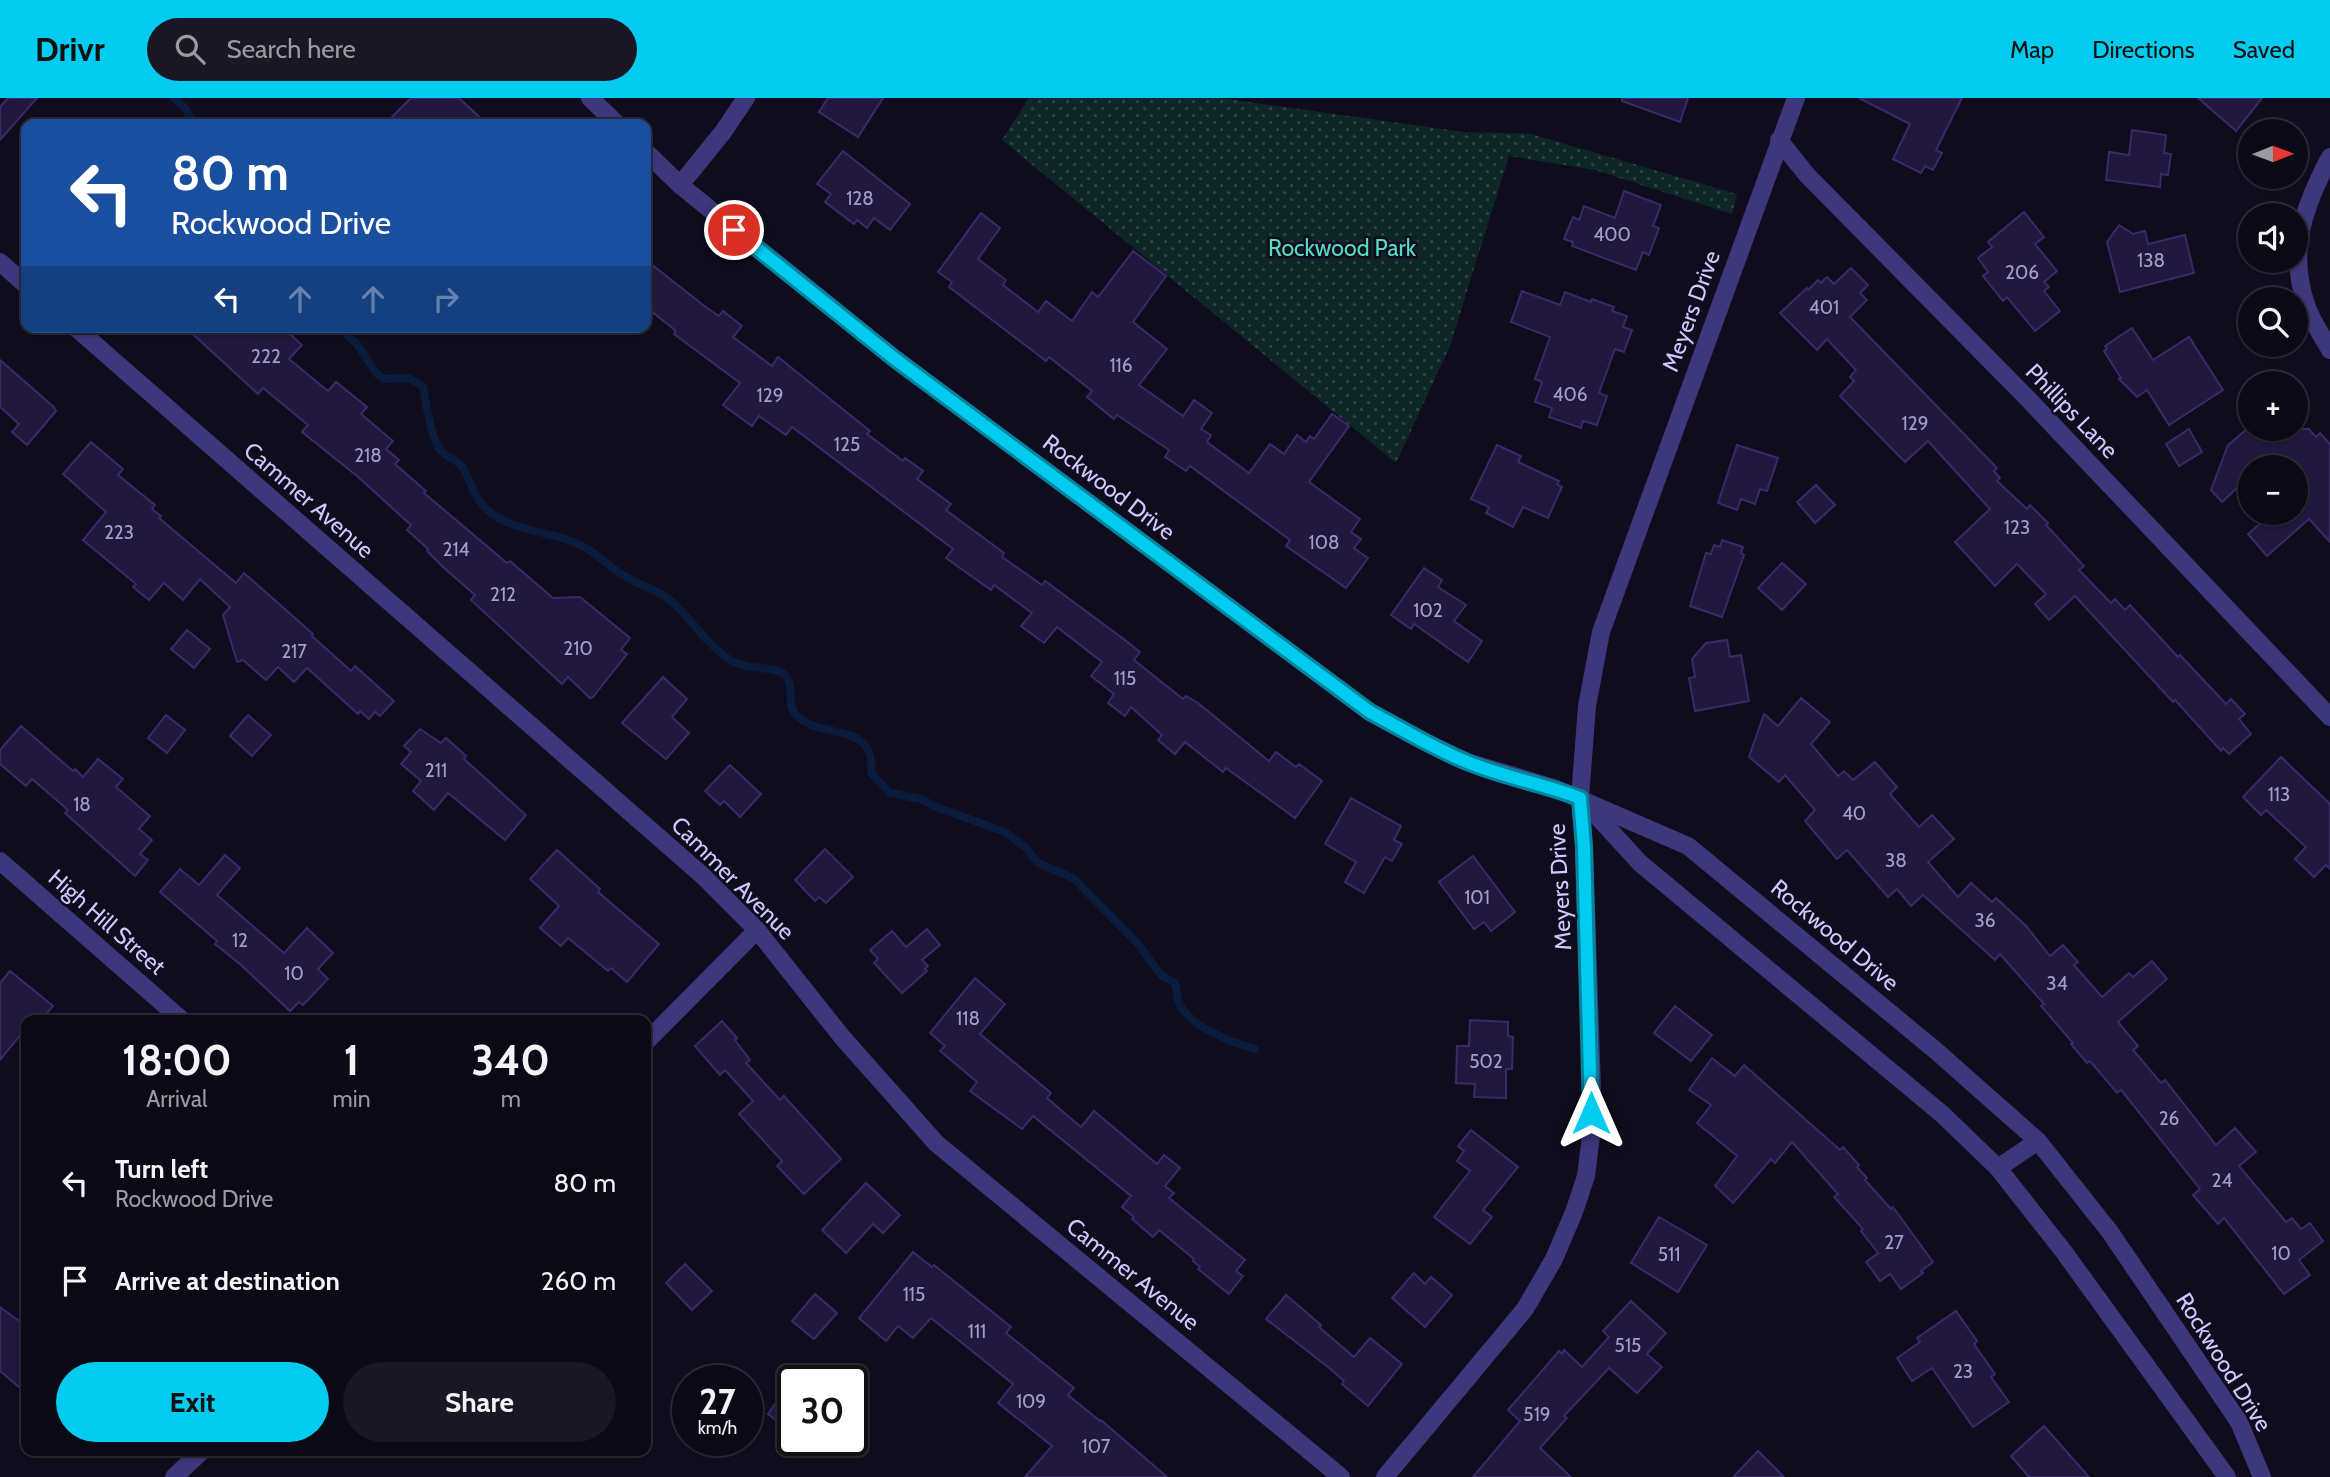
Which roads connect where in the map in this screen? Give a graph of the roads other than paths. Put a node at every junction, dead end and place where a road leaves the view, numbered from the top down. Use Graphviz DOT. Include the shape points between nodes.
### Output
graph roads {
  1 [pos="590,98"];
  2 [pos="746,98"];
  3 [pos="1796,98"];
  4 [pos="612,119"];
  5 [pos="1779,140"];
  6 [pos="651,157"];
  7 [pos="2330,158"];
  8 [pos="680,185"];
  9 [pos="0,262"];
  10 [pos="21,281"];
  11 [pos="82,333"];
  12 [pos="2330,349"];
  13 [pos="2330,717"];
  14 [pos="1580,798"];
  15 [pos="0,861"];
  16 [pos="757,930"];
  17 [pos="176,1015"];
  18 [pos="651,1037"];
  19 [pos="2038,1141"];
  20 [pos="1998,1168"];
  21 [pos="197,1456"];
  22 [pos="174,1477"];
  23 [pos="1341,1477"];
  24 [pos="1385,1477"];
  25 [pos="2227,1477"];
  26 [pos="2262,1477"];
  1 -- 4 [label="street"];
  2 -- 8 [label="street"];
  3 -- 5 [label="street, Meyers Drive"];
  5 -- 13 [label="street, Phillips Lane" via="1807,175"];
  5 -- 14 [label="street, Meyers Drive" via="1601,632 1587,706"];
  6 -- 8 [label="street, Rockwood Drive"];
  7 -- 12 [label="street" via="2311,193 2299,233 2298,267 2307,307"];
  8 -- 14 [label="street, Rockwood Drive" via="895,359 1370,712 1467,762"];
  9 -- 10 [label="street"];
  11 -- 16 [label="street, Cammer Avenue" via="693,867"];
  14 -- 19 [label="street, Rockwood Drive" via="1688,846"];
  14 -- 20 [label="street, Rockwood Drive" via="1640,863 1942,1114"];
  14 -- 24 [label="street, Meyers Drive" via="1591,1089 1586,1176 1554,1259 1525,1309"];
  15 -- 17 [label="street, High Hill Street"];
  16 -- 18 [label="street"];
  16 -- 23 [label="street, Cammer Avenue" via="842,1037 936,1143"];
  19 -- 20 [label="street"];
  19 -- 26 [label="street, Rockwood Drive" via="2110,1231 2239,1422"];
  20 -- 25 [label="street, Rockwood Drive"];
  21 -- 22 [label="street"];
}
